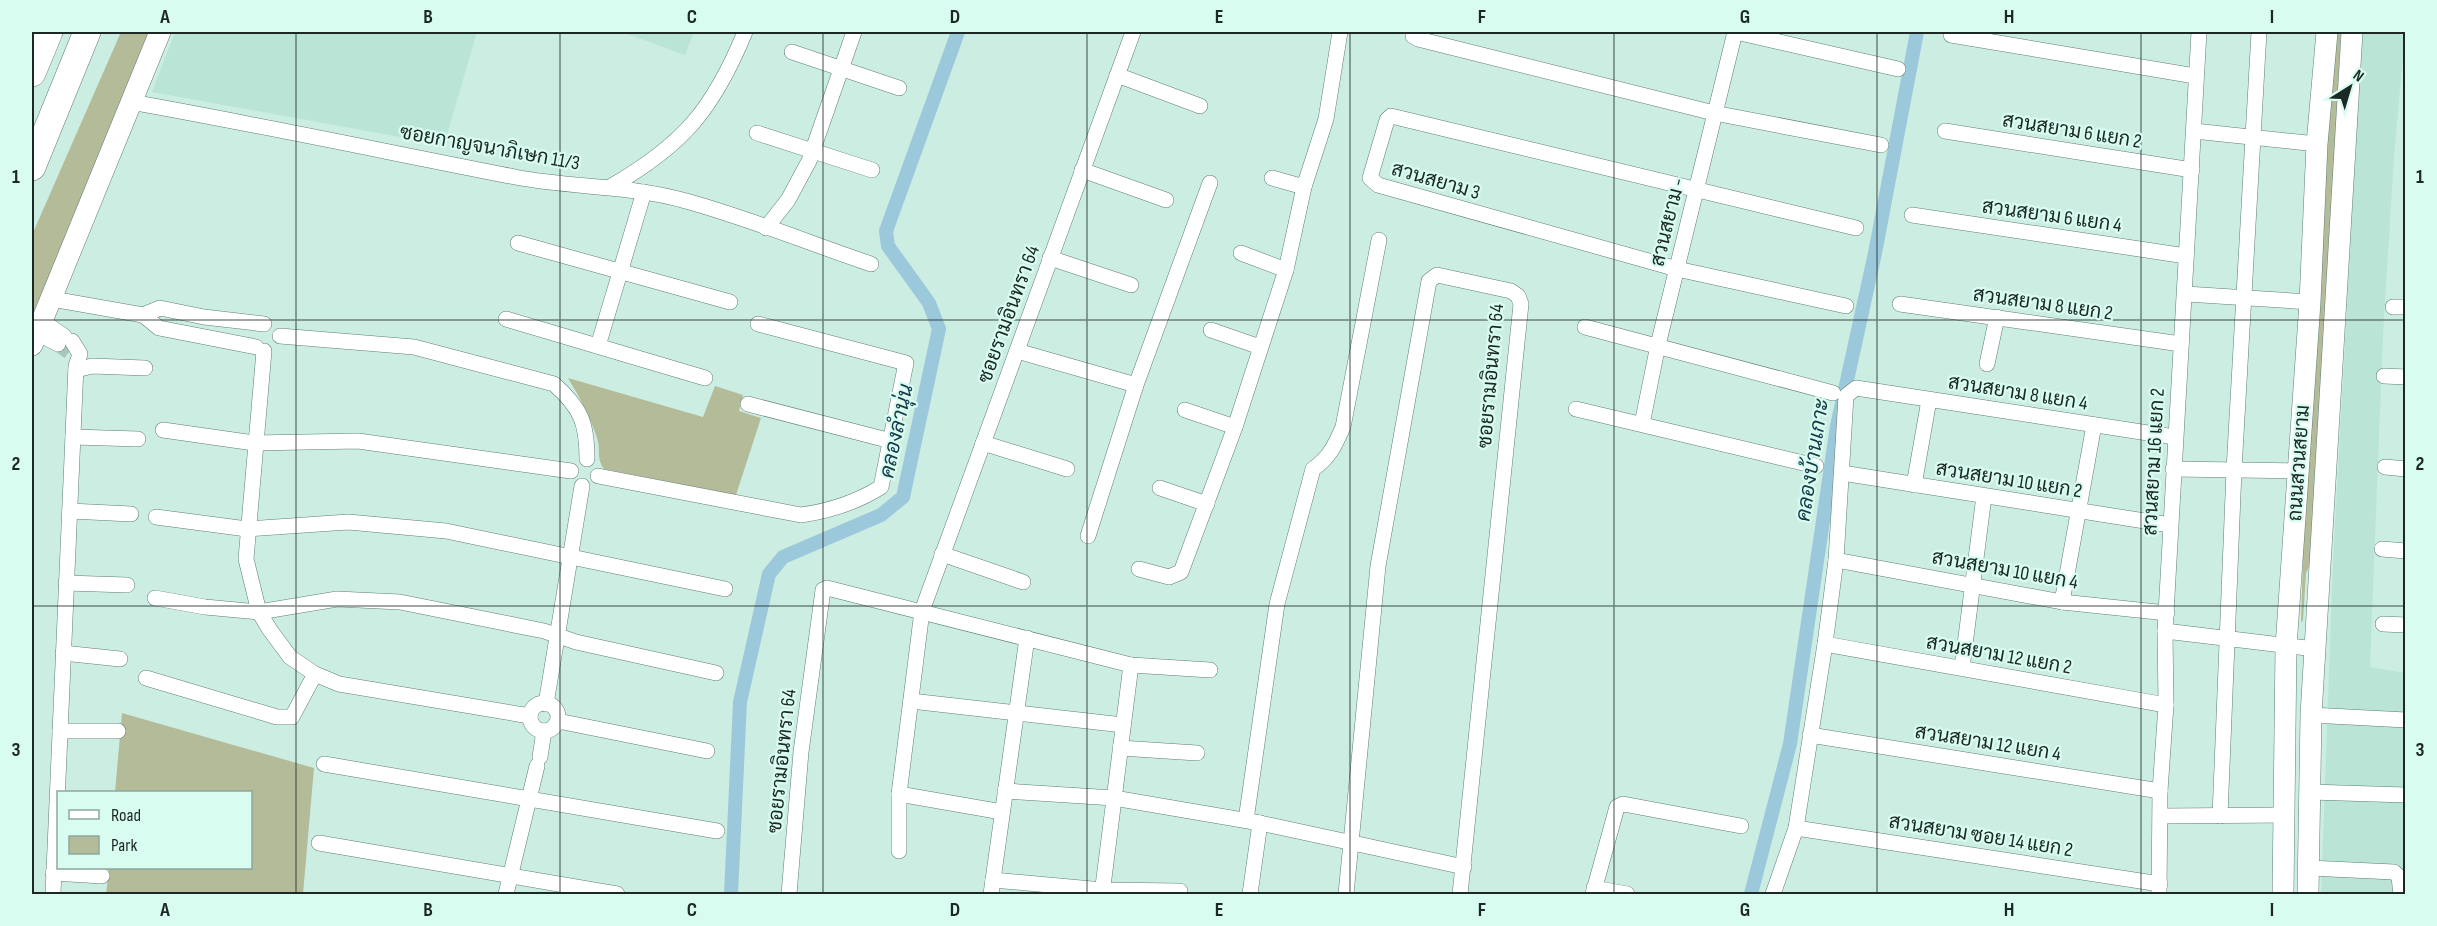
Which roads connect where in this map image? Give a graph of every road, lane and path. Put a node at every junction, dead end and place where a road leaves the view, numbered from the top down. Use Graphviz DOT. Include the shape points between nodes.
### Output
graph roads {
  1 [pos="49,32"];
  2 [pos="87,32"];
  3 [pos="160,32"];
  4 [pos="745,32"];
  5 [pos="854,32"];
  6 [pos="1133,32"];
  7 [pos="1340,32"];
  8 [pos="1413,32"];
  9 [pos="1736,32"];
  10 [pos="2199,32"];
  11 [pos="2259,32"];
  12 [pos="2327,32"];
  13 [pos="2352,32"];
  14 [pos="1951,35"];
  15 [pos="792,52"];
  16 [pos="841,68"];
  17 [pos="1898,69"];
  18 [pos="32,73"];
  19 [pos="1117,75"];
  20 [pos="2195,76"];
  21 [pos="898,88"];
  22 [pos="131,102"];
  23 [pos="1200,106"];
  24 [pos="1714,113"];
  25 [pos="1945,131"];
  26 [pos="2194,131"];
  27 [pos="757,133"];
  28 [pos="2251,138"];
  29 [pos="2317,144"];
  30 [pos="1881,146"];
  31 [pos="813,150"];
  32 [pos="32,167"];
  33 [pos="872,170"];
  34 [pos="1082,170"];
  35 [pos="2192,170"];
  36 [pos="1272,178"];
  37 [pos="1210,183"];
  38 [pos="610,187"];
  39 [pos="1304,187"];
  40 [pos="644,192"];
  41 [pos="1697,192"];
  42 [pos="1166,200"];
  43 [pos="1912,215"];
  44 [pos="766,228"];
  45 [pos="1856,228"];
  46 [pos="1379,240"];
  47 [pos="518,243"];
  48 [pos="1241,253"];
  49 [pos="2186,256"];
  50 [pos="1050,258"];
  51 [pos="871,264"];
  52 [pos="1677,269"];
  53 [pos="1287,270"];
  54 [pos="620,272"];
  55 [pos="1131,285"];
  56 [pos="2186,294"];
  57 [pos="2244,298"];
  58 [pos="52,299"];
  59 [pos="729,302"];
  60 [pos="2310,302"];
  61 [pos="1900,304"];
  62 [pos="1846,306"];
  63 [pos="143,315"];
  64 [pos="1997,317"];
  65 [pos="506,319"];
  66 [pos="264,324"];
  67 [pos="758,324"];
  68 [pos="1585,327"];
  69 [pos="1211,330"];
  70 [pos="37,333"];
  71 [pos="280,336"];
  72 [pos="2181,344"];
  73 [pos="1658,345"];
  74 [pos="598,346"];
  75 [pos="1260,346"];
  76 [pos="260,349"];
  77 [pos="1017,351"];
  78 [pos="1987,364"];
  79 [pos="76,368"];
  80 [pos="145,368"];
  81 [pos="2384,376"];
  82 [pos="2406,377"];
  83 [pos="705,378"];
  84 [pos="1136,385"];
  85 [pos="1833,393"];
  86 [pos="1929,400"];
  87 [pos="748,404"];
  88 [pos="1576,409"];
  89 [pos="1185,410"];
  90 [pos="1642,424"];
  91 [pos="2094,425"];
  92 [pos="1235,427"];
  93 [pos="163,430"];
  94 [pos="2174,437"];
  95 [pos="73,438"];
  96 [pos="138,439"];
  97 [pos="891,441"];
  98 [pos="254,442"];
  99 [pos="983,443"];
  100 [pos="587,459"];
  101 [pos="1816,466"];
  102 [pos="2385,467"];
  103 [pos="1067,469"];
  104 [pos="2173,469"];
  105 [pos="2406,469"];
  106 [pos="2234,470"];
  107 [pos="571,471"];
  108 [pos="2297,471"];
  109 [pos="1842,473"];
  110 [pos="598,476"];
  111 [pos="1914,485"];
  112 [pos="582,486"];
  113 [pos="1160,488"];
  114 [pos="1984,496"];
  115 [pos="1207,504"];
  116 [pos="70,511"];
  117 [pos="2078,512"];
  118 [pos="131,514"];
  119 [pos="156,517"];
  120 [pos="2170,525"];
  121 [pos="247,529"];
  122 [pos="1088,536"];
  123 [pos="2382,549"];
  124 [pos="2406,551"];
  125 [pos="942,554"];
  126 [pos="571,557"];
  127 [pos="1836,560"];
  128 [pos="1139,569"];
  129 [pos="1023,582"];
  130 [pos="66,583"];
  131 [pos="127,585"];
  132 [pos="1975,586"];
  133 [pos="725,589"];
  134 [pos="155,598"];
  135 [pos="2062,602"];
  136 [pos="922,611"];
  137 [pos="259,612"];
  138 [pos="2167,613"];
  139 [pos="2383,624"];
  140 [pos="2406,625"];
  141 [pos="2165,631"];
  142 [pos="558,636"];
  143 [pos="1027,638"];
  144 [pos="2227,638"];
  145 [pos="1825,644"];
  146 [pos="2286,647"];
  147 [pos="2315,649"];
  148 [pos="63,654"];
  149 [pos="120,659"];
  150 [pos="1131,665"];
  151 [pos="1962,668"];
  152 [pos="1210,670"];
  153 [pos="716,673"];
  154 [pos="315,674"];
  155 [pos="146,678"];
  156 [pos="911,701"];
  157 [pos="546,704"];
  158 [pos="2166,705"];
  159 [pos="1017,712"];
  160 [pos="2311,715"];
  161 [pos="530,716"];
  162 [pos="2406,720"];
  163 [pos="558,721"];
  164 [pos="1123,725"];
  165 [pos="60,730"];
  166 [pos="118,731"];
  167 [pos="544,731"];
  168 [pos="1810,735"];
  169 [pos="1120,748"];
  170 [pos="707,751"];
  171 [pos="1197,753"];
  172 [pos="324,764"];
  173 [pos="58,791"];
  174 [pos="1005,791"];
  175 [pos="2160,791"];
  176 [pos="2310,792"];
  177 [pos="899,794"];
  178 [pos="2406,795"];
  179 [pos="528,798"];
  180 [pos="1113,798"];
  181 [pos="1002,812"];
  182 [pos="2286,814"];
  183 [pos="57,815"];
  184 [pos="2162,816"];
  185 [pos="2220,816"];
  186 [pos="1253,822"];
  187 [pos="1741,826"];
  188 [pos="1796,828"];
  189 [pos="717,831"];
  190 [pos="1351,841"];
  191 [pos="320,843"];
  192 [pos="899,851"];
  193 [pos="1464,867"];
  194 [pos="2309,868"];
  195 [pos="53,873"];
  196 [pos="102,876"];
  197 [pos="512,876"];
  198 [pos="992,887"];
  199 [pos="2159,889"];
  200 [pos="1180,891"];
  201 [pos="1593,891"];
  202 [pos="1103,892"];
  203 [pos="52,894"];
  204 [pos="506,894"];
  205 [pos="617,894"];
  206 [pos="789,894"];
  207 [pos="1250,894"];
  208 [pos="1346,894"];
  209 [pos="1460,894"];
  210 [pos="1628,894"];
  211 [pos="1773,894"];
  212 [pos="2283,894"];
  213 [pos="2308,894"];
  214 [pos="2401,894"];
  1 -- 18 [label="highway"];
  2 -- 32 [label="highway"];
  3 -- 22 [label="street"];
  4 -- 38 [label="street" via="705,110 679,140"];
  5 -- 16 [label="street"];
  6 -- 19 [label="street, ซอยรามอินทรา 64"];
  7 -- 39 [label="street" via="1326,119"];
  8 -- 24 [label="street" via="1418,39"];
  9 -- 17 [label="street"];
  9 -- 24 [label="street, สวนสยาม -"];
  10 -- 20 [label="street, สวนสยาม 16 แยก 2"];
  11 -- 28 [label="street"];
  12 -- 29 [label="street, ถนนสวนสยาม"];
  13 -- 147 [label="street, ถนนสวนสยาม"];
  14 -- 20 [label="street"];
  15 -- 16 [label="street"];
  16 -- 21 [label="street"];
  16 -- 31 [label="street"];
  19 -- 23 [label="street"];
  19 -- 34 [label="street, ซอยรามอินทรา 64"];
  20 -- 26 [label="street, สวนสยาม 16 แยก 2"];
  22 -- 38 [label="street, ซอยกาญจนาภิเษก 11/3" via="525,179"];
  22 -- 58 [label="street"];
  24 -- 30 [label="street"];
  24 -- 41 [label="street, สวนสยาม -"];
  25 -- 35 [label="street, สวนสยาม 6 แยก 2"];
  26 -- 28 [label="street"];
  26 -- 35 [label="street, สวนสยาม 16 แยก 2"];
  27 -- 31 [label="street"];
  28 -- 29 [label="street"];
  28 -- 57 [label="street"];
  29 -- 60 [label="street, ถนนสวนสยาม"];
  31 -- 33 [label="street"];
  31 -- 44 [label="street" via="788,200"];
  34 -- 42 [label="street"];
  34 -- 50 [label="street, ซอยรามอินทรา 64"];
  35 -- 49 [label="street, สวนสยาม 16 แยก 2"];
  36 -- 39 [label="street"];
  37 -- 84 [label="street"];
  38 -- 40 [label="street, ซอยกาญจนาภิเษก 11/3"];
  39 -- 53 [label="street"];
  40 -- 44 [label="street, ซอยกาญจนาภิเษก 11/3" via="685,200"];
  40 -- 54 [label="street"];
  41 -- 45 [label="street, สวนสยาม 3"];
  41 -- 52 [label="street, สวนสยาม -"];
  41 -- 52 [label="street, สวนสยาม 3" via="1391,117 1370,178 1378,185"];
  43 -- 49 [label="street, สวนสยาม 6 แยก 4"];
  44 -- 51 [label="street, ซอยกาญจนาภิเษก 11/3"];
  46 -- 186 [label="street" via="1342,427 1334,449 1313,469 1277,604"];
  47 -- 54 [label="street"];
  48 -- 53 [label="street"];
  49 -- 56 [label="street, สวนสยาม 16 แยก 2"];
  50 -- 55 [label="street"];
  50 -- 77 [label="street, ซอยรามอินทรา 64"];
  52 -- 62 [label="street, สวนสยาม 3"];
  52 -- 73 [label="street, สวนสยาม -"];
  53 -- 75 [label="street"];
  54 -- 59 [label="street"];
  54 -- 74 [label="street"];
  56 -- 57 [label="street"];
  56 -- 72 [label="street, สวนสยาม 16 แยก 2"];
  57 -- 60 [label="street"];
  57 -- 106 [label="street"];
  58 -- 63 [label="street"];
  58 -- 70 [label="street"];
  60 -- 108 [label="street, ถนนสวนสยาม"];
  61 -- 64 [label="street, สวนสยาม 8 แยก 2"];
  63 -- 66 [label="street" via="160,308 204,318"];
  63 -- 76 [label="street" via="159,328"];
  64 -- 72 [label="street, สวนสยาม 8 แยก 2"];
  64 -- 78 [label="street"];
  65 -- 74 [label="street"];
  66 -- 71 [label="street" via="273,325"];
  66 -- 76 [label="street" via="253,331 252,340"];
  67 -- 97 [label="street" via="906,363"];
  68 -- 73 [label="street"];
  69 -- 75 [label="street"];
  70 -- 79 [label="street" via="66,343"];
  71 -- 76 [label="street" via="275,348"];
  71 -- 100 [label="street" via="414,348 554,384 581,414"];
  72 -- 94 [label="street, สวนสยาม 16 แยก 2"];
  73 -- 85 [label="street"];
  73 -- 90 [label="street, สวนสยาม -"];
  74 -- 83 [label="street"];
  75 -- 92 [label="street"];
  76 -- 98 [label="street"];
  77 -- 84 [label="street"];
  77 -- 99 [label="street, ซอยรามอินทรา 64"];
  79 -- 80 [label="street"];
  79 -- 95 [label="street"];
  81 -- 82 [label="street"];
  84 -- 122 [label="street"];
  86 -- 91 [label="street, สวนสยาม 8 แยก 4"];
  86 -- 109 [label="street, สวนสยาม 8 แยก 4" via="1856,388 1846,396"];
  86 -- 111 [label="street"];
  87 -- 97 [label="street"];
  88 -- 90 [label="street"];
  89 -- 92 [label="street"];
  90 -- 101 [label="street"];
  91 -- 94 [label="street, สวนสยาม 8 แยก 4"];
  91 -- 117 [label="street"];
  92 -- 115 [label="street"];
  93 -- 98 [label="street"];
  94 -- 104 [label="street, สวนสยาม 16 แยก 2"];
  95 -- 96 [label="street"];
  95 -- 116 [label="street"];
  97 -- 110 [label="street" via="881,487 865,497 801,515"];
  98 -- 107 [label="street" via="358,441"];
  98 -- 121 [label="street"];
  99 -- 103 [label="street"];
  99 -- 125 [label="street, ซอยรามอินทรา 64"];
  100 -- 107 [label="street" via="578,460"];
  100 -- 110 [label="street" via="598,466"];
  102 -- 105 [label="street"];
  104 -- 106 [label="street"];
  104 -- 120 [label="street, สวนสยาม 16 แยก 2"];
  106 -- 108 [label="street"];
  106 -- 144 [label="street"];
  107 -- 112 [label="street" via="575,482"];
  108 -- 146 [label="street, ถนนสวนสยาม"];
  109 -- 111 [label="street, สวนสยาม 10 แยก 2"];
  109 -- 127 [label="street"];
  110 -- 112 [label="street" via="591,485"];
  111 -- 114 [label="street, สวนสยาม 10 แยก 2"];
  112 -- 126 [label="street"];
  113 -- 115 [label="street"];
  114 -- 117 [label="street, สวนสยาม 10 แยก 2"];
  114 -- 132 [label="street"];
  115 -- 128 [label="street" via="1181,572 1169,577"];
  116 -- 118 [label="street"];
  116 -- 130 [label="street"];
  117 -- 120 [label="street, สวนสยาม 10 แยก 2"];
  117 -- 135 [label="street"];
  119 -- 121 [label="street"];
  120 -- 138 [label="street, สวนสยาม 16 แยก 2"];
  121 -- 126 [label="street" via="348,522 446,531"];
  121 -- 137 [label="street" via="246,559"];
  123 -- 124 [label="street"];
  125 -- 129 [label="street"];
  125 -- 136 [label="street, ซอยรามอินทรา 64"];
  126 -- 133 [label="street"];
  126 -- 142 [label="street"];
  127 -- 132 [label="street, สวนสยาม 10 แยก 4"];
  127 -- 145 [label="street"];
  130 -- 131 [label="street"];
  130 -- 148 [label="street"];
  132 -- 135 [label="street, สวนสยาม 10 แยก 4"];
  132 -- 151 [label="street"];
  134 -- 137 [label="street"];
  135 -- 138 [label="street, สวนสยาม 10 แยก 4"];
  136 -- 143 [label="street, ซอยรามอินทรา 64"];
  136 -- 156 [label="street, ซอยรามอินทรา 64"];
  136 -- 206 [label="street, ซอยรามอินทรา 64" via="827,588 820,595"];
  137 -- 142 [label="street" via="337,599 400,602"];
  137 -- 154 [label="street" via="290,657"];
  138 -- 141 [label="street, สวนสยาม 16 แยก 2"];
  139 -- 140 [label="street"];
  141 -- 144 [label="street"];
  141 -- 158 [label="street, สวนสยาม 16 แยก 2"];
  142 -- 153 [label="street"];
  142 -- 157 [label="street"];
  143 -- 150 [label="street, ซอยรามอินทรา 64"];
  143 -- 159 [label="street"];
  144 -- 146 [label="street"];
  144 -- 185 [label="street"];
  145 -- 151 [label="street, สวนสยาม 12 แยก 2"];
  145 -- 168 [label="street"];
  146 -- 147 [label="street"];
  146 -- 182 [label="street, ถนนสวนสยาม"];
  147 -- 160 [label="street, ถนนสวนสยาม"];
  148 -- 149 [label="street"];
  148 -- 165 [label="street"];
  150 -- 152 [label="street, ซอยรามอินทรา 64"];
  150 -- 164 [label="street"];
  151 -- 158 [label="street, สวนสยาม 12 แยก 2"];
  154 -- 155 [label="street" via="292,717 277,717"];
  154 -- 161 [label="street" via="339,684"];
  156 -- 159 [label="street"];
  156 -- 177 [label="street, ซอยรามอินทรา 64"];
  157 -- 161 [label="street" via="534,708"];
  157 -- 163 [label="street" via="554,708"];
  158 -- 175 [label="street, สวนสยาม 16 แยก 2"];
  159 -- 164 [label="street"];
  159 -- 174 [label="street"];
  160 -- 162 [label="street"];
  160 -- 176 [label="street, ถนนสวนสยาม"];
  161 -- 167 [label="street" via="535,728"];
  163 -- 167 [label="street"];
  163 -- 170 [label="street"];
  164 -- 169 [label="street"];
  165 -- 166 [label="street"];
  165 -- 173 [label="street"];
  167 -- 179 [label="street"];
  168 -- 175 [label="street, สวนสยาม 12 แยก 4"];
  168 -- 188 [label="street"];
  169 -- 171 [label="street"];
  169 -- 180 [label="street"];
  172 -- 179 [label="street"];
  174 -- 180 [label="street"];
  174 -- 181 [label="street"];
  175 -- 184 [label="street, สวนสยาม 16 แยก 2"];
  176 -- 178 [label="street"];
  176 -- 194 [label="street, ถนนสวนสยาม"];
  177 -- 181 [label="street"];
  177 -- 192 [label="street, ซอยรามอินทรา 64"];
  179 -- 189 [label="street"];
  179 -- 197 [label="street"];
  180 -- 186 [label="street"];
  180 -- 202 [label="street"];
  181 -- 198 [label="street"];
  182 -- 185 [label="street"];
  182 -- 212 [label="street, ถนนสวนสยาม"];
  183 -- 195 [label="street"];
  184 -- 185 [label="street"];
  184 -- 199 [label="street, สวนสยาม 16 แยก 2"];
  186 -- 190 [label="street"];
  186 -- 207 [label="street"];
  187 -- 201 [label="street" via="1623,804 1613,813"];
  188 -- 199 [label="street, สวนสยาม ซอย 14 แยก 2"];
  188 -- 211 [label="street"];
  190 -- 193 [label="street"];
  190 -- 193 [label="street, ซอยรามอินทรา 64" via="1378,566 1429,281 1437,275 1511,291 1521,304"];
  190 -- 208 [label="street, ซอยรามอินทรา 64"];
  191 -- 197 [label="street"];
  193 -- 209 [label="street, ซอยรามอินทรา 64"];
  194 -- 213 [label="street, ถนนสวนสยาม"];
  194 -- 214 [label="street" via="2394,872 2399,877"];
  195 -- 196 [label="street"];
  195 -- 203 [label="street"];
  197 -- 204 [label="street"];
  197 -- 205 [label="street"];
  198 -- 202 [label="street"];
  200 -- 202 [label="street"];
  201 -- 210 [label="street"];
}
